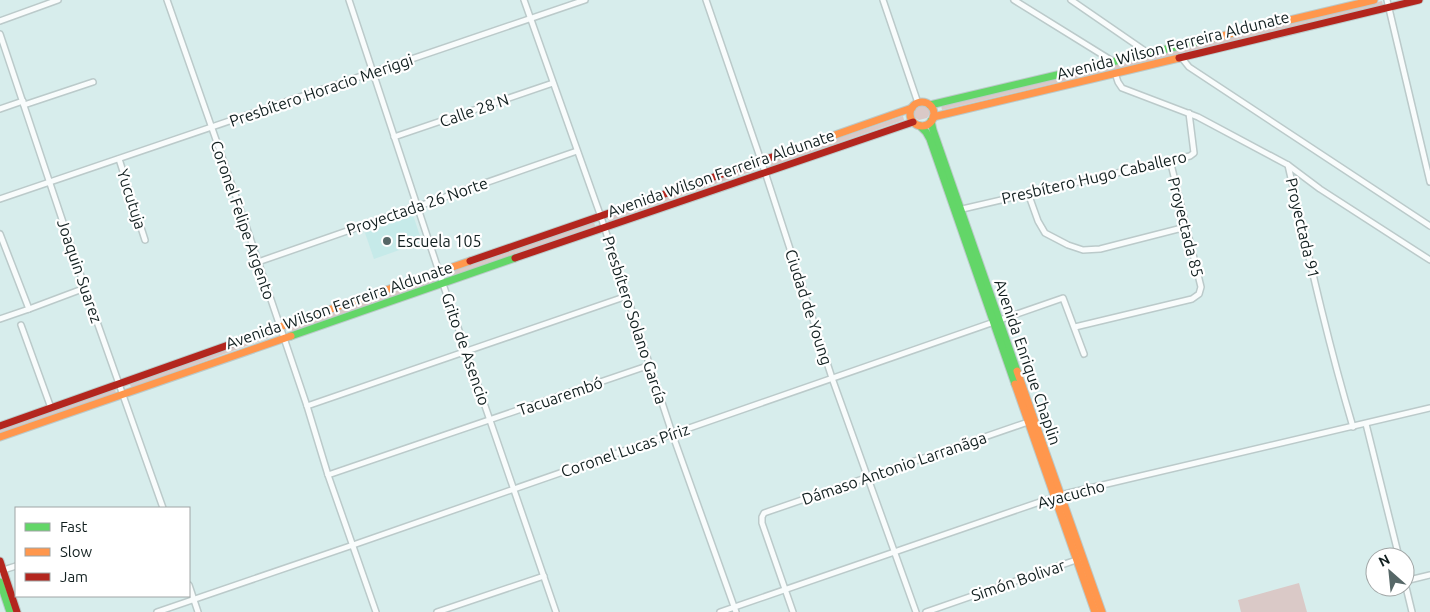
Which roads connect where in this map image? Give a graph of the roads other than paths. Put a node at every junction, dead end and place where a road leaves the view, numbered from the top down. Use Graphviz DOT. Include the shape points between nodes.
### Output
graph roads {
  1 [pos="58,0"];
  2 [pos="167,0"];
  3 [pos="349,0"];
  4 [pos="524,0"];
  5 [pos="585,0"];
  6 [pos="706,0"];
  7 [pos="883,0"];
  8 [pos="1014,0"];
  9 [pos="1071,0"];
  10 [pos="1374,0"];
  11 [pos="1419,0"];
  12 [pos="48,2"];
  13 [pos="1388,4"];
  14 [pos="531,19"];
  15 [pos="0,21"];
  16 [pos="0,34"];
  17 [pos="1148,53"];
  18 [pos="1181,57"];
  19 [pos="1114,62"];
  20 [pos="372,73"];
  21 [pos="1115,73"];
  22 [pos="93,82"];
  23 [pos="554,83"];
  24 [pos="918,102"];
  25 [pos="23,103"];
  26 [pos="930,105"];
  27 [pos="912,108"];
  28 [pos="0,109"];
  29 [pos="1189,113"];
  30 [pos="932,119"];
  31 [pos="917,124"];
  32 [pos="212,128"];
  33 [pos="394,137"];
  34 [pos="577,151"];
  35 [pos="119,159"];
  36 [pos="1170,160"];
  37 [pos="761,162"];
  38 [pos="1288,165"];
  39 [pos="765,172"];
  40 [pos="1430,182"];
  41 [pos="51,183"];
  42 [pos="1028,193"];
  43 [pos="0,200"];
  44 [pos="417,206"];
  45 [pos="958,210"];
  46 [pos="601,217"];
  47 [pos="1430,226"];
  48 [pos="1186,227"];
  49 [pos="604,228"];
  50 [pos="0,234"];
  51 [pos="145,240"];
  52 [pos="1430,260"];
  53 [pos="258,262"];
  54 [pos="440,273"];
  55 [pos="443,284"];
  56 [pos="86,288"];
  57 [pos="627,296"];
  58 [pos="29,309"];
  59 [pos="0,318"];
  60 [pos="996,321"];
  61 [pos="21,325"];
  62 [pos="280,327"];
  63 [pos="1075,327"];
  64 [pos="283,339"];
  65 [pos="466,351"];
  66 [pos="1084,354"];
  67 [pos="650,365"];
  68 [pos="832,378"];
  69 [pos="120,384"];
  70 [pos="124,395"];
  71 [pos="307,406"];
  72 [pos="51,408"];
  73 [pos="1430,408"];
  74 [pos="490,419"];
  75 [pos="1031,421"];
  76 [pos="1366,424"];
  77 [pos="0,426"];
  78 [pos="1353,427"];
  79 [pos="672,433"];
  80 [pos="0,437"];
  81 [pos="328,475"];
  82 [pos="868,478"];
  83 [pos="515,489"];
  84 [pos="1057,496"];
  85 [pos="163,507"];
  86 [pos="353,545"];
  87 [pos="1397,547"];
  88 [pos="894,552"];
  89 [pos="1080,559"];
  90 [pos="0,561"];
  91 [pos="15,566"];
  92 [pos="2,571"];
  93 [pos="1430,575"];
  94 [pos="544,576"];
  95 [pos="1415,579"];
  96 [pos="0,582"];
  97 [pos="190,587"];
  98 [pos="785,590"];
  99 [pos="1408,597"];
  100 [pos="194,599"];
  101 [pos="735,610"];
  102 [pos="10,612"];
  103 [pos="17,612"];
  104 [pos="157,612"];
  105 [pos="198,612"];
  106 [pos="376,612"];
  107 [pos="437,612"];
  108 [pos="556,612"];
  109 [pos="720,612"];
  110 [pos="793,612"];
  111 [pos="916,612"];
  112 [pos="926,612"];
  113 [pos="1095,612"];
  114 [pos="1102,612"];
  115 [pos="1412,612"];
  1 -- 12 [label="street"];
  2 -- 32 [label="street, Coronel Felipe Argento"];
  3 -- 20 [label="street, Grito de Asencio"];
  4 -- 14 [label="street, Presbítero Solano García"];
  5 -- 14 [label="street, Presbítero Horacio Meriggi"];
  6 -- 37 [label="street, Ciudad de Young"];
  7 -- 24 [label="street"];
  8 -- 19 [label="street"];
  9 -- 17 [label="street"];
  10 -- 17 [label="street, Avenida Wilson Ferreira Aldunate"];
  11 -- 13 [label="street, Avenida Wilson Ferreira Aldunate"];
  12 -- 15 [label="street"];
  13 -- 18 [label="street, Avenida Wilson Ferreira Aldunate"];
  13 -- 40 [label="street"];
  14 -- 20 [label="street, Presbítero Horacio Meriggi"];
  14 -- 23 [label="street, Presbítero Solano García"];
  16 -- 25 [label="street, Joaquin Suarez"];
  17 -- 19 [label="street, Avenida Wilson Ferreira Aldunate"];
  18 -- 21 [label="street, Avenida Wilson Ferreira Aldunate"];
  18 -- 47 [label="street" via="1189,67"];
  19 -- 26 [label="street, Avenida Wilson Ferreira Aldunate"];
  20 -- 32 [label="street, Presbítero Horacio Meriggi"];
  20 -- 33 [label="street, Grito de Asencio"];
  21 -- 29 [label="street, Proyectada 91" via="1122,88"];
  21 -- 30 [label="street, Avenida Wilson Ferreira Aldunate"];
  22 -- 25 [label="street"];
  23 -- 33 [label="street, Calle 28 N"];
  23 -- 34 [label="street, Presbítero Solano García"];
  24 -- 26 [label="street"];
  24 -- 27 [label="street"];
  25 -- 28 [label="street"];
  25 -- 41 [label="street, Joaquin Suarez"];
  26 -- 30 [label="street"];
  27 -- 31 [label="street" via="910,115"];
  27 -- 37 [label="street, Avenida Wilson Ferreira Aldunate"];
  29 -- 36 [label="street, Presbítero Hugo Caballero" via="1194,152 1190,156"];
  29 -- 38 [label="street, Proyectada 91"];
  30 -- 31 [label="street" via="926,125"];
  30 -- 45 [label="street, Avenida Enrique Chaplin"];
  31 -- 39 [label="street, Avenida Wilson Ferreira Aldunate"];
  31 -- 45 [label="street, Avenida Enrique Chaplin" via="930,140"];
  32 -- 35 [label="street, Presbítero Horacio Meriggi"];
  32 -- 53 [label="street, Coronel Felipe Argento"];
  33 -- 44 [label="street, Grito de Asencio"];
  34 -- 44 [label="street, Proyectada 26 Norte"];
  34 -- 46 [label="street, Presbítero Solano García"];
  35 -- 41 [label="street, Presbítero Horacio Meriggi"];
  35 -- 51 [label="street, Yucutuja"];
  36 -- 42 [label="street, Presbítero Hugo Caballero"];
  36 -- 48 [label="street, Proyectada 85"];
  37 -- 39 [label="street, Ciudad de Young"];
  37 -- 46 [label="street, Avenida Wilson Ferreira Aldunate"];
  38 -- 52 [label="street"];
  38 -- 78 [label="street, Proyectada 91"];
  39 -- 49 [label="street, Avenida Wilson Ferreira Aldunate"];
  39 -- 68 [label="street, Ciudad de Young"];
  41 -- 43 [label="street, Presbítero Horacio Meriggi"];
  41 -- 56 [label="street, Joaquin Suarez"];
  42 -- 45 [label="street, Presbítero Hugo Caballero"];
  42 -- 48 [label="street" via="1045,232 1083,250 1100,249"];
  44 -- 53 [label="street, Proyectada 26 Norte"];
  44 -- 54 [label="street, Grito de Asencio"];
  45 -- 60 [label="street, Avenida Enrique Chaplin"];
  46 -- 49 [label="street, Presbítero Solano García"];
  46 -- 54 [label="street, Avenida Wilson Ferreira Aldunate"];
  48 -- 63 [label="street, Proyectada 85" via="1201,287 1199,294 1192,299"];
  49 -- 55 [label="street, Avenida Wilson Ferreira Aldunate"];
  49 -- 57 [label="street, Presbítero Solano García"];
  50 -- 58 [label="street"];
  53 -- 62 [label="street, Coronel Felipe Argento"];
  54 -- 55 [label="street, Grito de Asencio"];
  54 -- 62 [label="street, Avenida Wilson Ferreira Aldunate"];
  55 -- 64 [label="street, Avenida Wilson Ferreira Aldunate"];
  55 -- 65 [label="street, Grito de Asencio"];
  56 -- 58 [label="street"];
  56 -- 69 [label="street, Joaquin Suarez"];
  57 -- 65 [label="street"];
  57 -- 67 [label="street, Presbítero Solano García"];
  58 -- 59 [label="street"];
  60 -- 63 [label="street, Coronel Lucas Píriz" via="1063,298"];
  60 -- 68 [label="street, Coronel Lucas Píriz"];
  60 -- 75 [label="street, Avenida Enrique Chaplin"];
  61 -- 72 [label="street"];
  62 -- 64 [label="street, Coronel Felipe Argento"];
  62 -- 69 [label="street, Avenida Wilson Ferreira Aldunate"];
  63 -- 66 [label="street, Coronel Lucas Píriz"];
  64 -- 70 [label="street, Avenida Wilson Ferreira Aldunate"];
  64 -- 71 [label="street, Coronel Felipe Argento"];
  65 -- 71 [label="street"];
  65 -- 74 [label="street, Grito de Asencio"];
  67 -- 74 [label="street, Tacuarembó"];
  67 -- 79 [label="street, Presbítero Solano García"];
  68 -- 79 [label="street, Coronel Lucas Píriz"];
  68 -- 82 [label="street, Ciudad de Young"];
  69 -- 70 [label="street, Joaquin Suarez"];
  69 -- 72 [label="street, Avenida Wilson Ferreira Aldunate"];
  70 -- 80 [label="street, Avenida Wilson Ferreira Aldunate"];
  70 -- 85 [label="street, Joaquin Suarez"];
  71 -- 81 [label="street, Coronel Felipe Argento"];
  72 -- 77 [label="street, Avenida Wilson Ferreira Aldunate"];
  73 -- 76 [label="street, Ayacucho"];
  74 -- 81 [label="street, Tacuarembó"];
  74 -- 83 [label="street, Grito de Asencio"];
  75 -- 82 [label="street, Dámaso Antonio Larranãga"];
  75 -- 84 [label="street, Avenida Enrique Chaplin"];
  76 -- 78 [label="street, Ayacucho"];
  76 -- 87 [label="street"];
  78 -- 84 [label="street, Ayacucho"];
  79 -- 83 [label="street, Coronel Lucas Píriz"];
  79 -- 101 [label="street, Presbítero Solano García"];
  81 -- 86 [label="street, Coronel Felipe Argento"];
  82 -- 88 [label="street, Ciudad de Young"];
  82 -- 98 [label="street, Dámaso Antonio Larranãga" via="764,513 762,523"];
  83 -- 86 [label="street, Coronel Lucas Píriz"];
  83 -- 94 [label="street, Grito de Asencio"];
  84 -- 88 [label="street, Ayacucho"];
  84 -- 89 [label="street, Avenida Enrique Chaplin"];
  86 -- 100 [label="street, Coronel Lucas Píriz"];
  86 -- 106 [label="street, Coronel Felipe Argento"];
  88 -- 98 [label="street, Ayacucho"];
  88 -- 111 [label="street, Ciudad de Young"];
  89 -- 112 [label="street, Simón Bolivar"];
  89 -- 113 [label="street, Avenida Enrique Chaplin"];
  89 -- 114 [label="street, Avenida Enrique Chaplin"];
  90 -- 92 [label="street"];
  91 -- 92 [label="street"];
  92 -- 103 [label="street"];
  93 -- 95 [label="street"];
  94 -- 107 [label="street"];
  94 -- 108 [label="street, Grito de Asencio"];
  96 -- 102 [label="street"];
  97 -- 100 [label="street"];
  98 -- 101 [label="street, Ayacucho"];
  98 -- 110 [label="street"];
  99 -- 115 [label="street"];
  100 -- 104 [label="street, Coronel Lucas Píriz"];
  100 -- 105 [label="street"];
  101 -- 109 [label="street, Ayacucho"];
}
